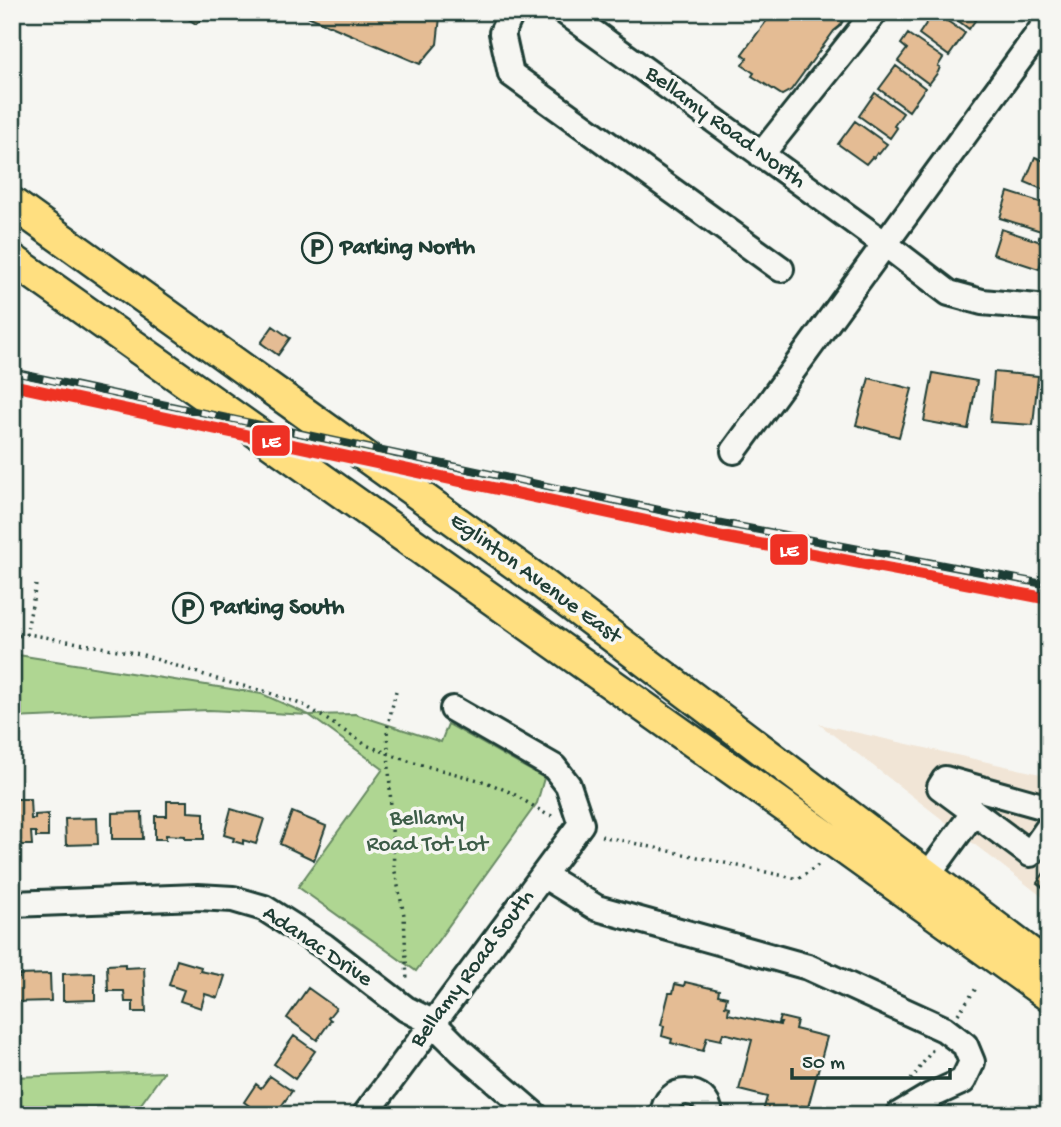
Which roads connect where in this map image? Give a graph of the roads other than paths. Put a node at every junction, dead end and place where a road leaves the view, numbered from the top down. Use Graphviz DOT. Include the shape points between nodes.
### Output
graph roads {
  1 [pos="512,12"];
  2 [pos="565,12"];
  3 [pos="875,12"];
  4 [pos="1049,19"];
  5 [pos="761,155"];
  6 [pos="12,202"];
  7 [pos="885,244"];
  8 [pos="12,259"];
  9 [pos="781,269"];
  10 [pos="1049,308"];
  11 [pos="734,452"];
  12 [pos="453,709"];
  13 [pos="1049,808"];
  14 [pos="974,812"];
  15 [pos="1049,827"];
  16 [pos="543,875"];
  17 [pos="928,875"];
  18 [pos="12,904"];
  19 [pos="1049,967"];
  20 [pos="1049,996"];
  21 [pos="432,1022"];
  22 [pos="365,1115"];
  23 [pos="535,1115"];
  24 [pos="663,1115"];
  25 [pos="710,1115"];
  26 [pos="898,1115"];
  1 -- 9 [label="street" via="502,33 511,74"];
  2 -- 5 [label="street, Bellamy Road North"];
  3 -- 5 [label="street"];
  4 -- 7 [label="street"];
  5 -- 7 [label="street, Bellamy Road North"];
  6 -- 17 [label="main road, Eglinton Avenue East" via="539,580"];
  7 -- 10 [label="street, Bellamy Road North" via="949,293 982,302"];
  7 -- 11 [label="street"];
  8 -- 20 [label="main road, Eglinton Avenue East"];
  12 -- 16 [label="street, Bellamy Road South" via="554,767 568,785 581,824"];
  13 -- 14 [label="street" via="945,779 940,787"];
  14 -- 15 [label="street" via="1030,854"];
  14 -- 17 [label="street"];
  16 -- 21 [label="street, Bellamy Road South"];
  16 -- 26 [label="street" via="597,908 808,967 944,1029 965,1045 972,1062 963,1081"];
  17 -- 19 [label="main road, Eglinton Avenue East"];
  18 -- 21 [label="street, Adanac Drive" via="233,899 264,908 294,926 406,1009"];
  21 -- 22 [label="street, Bellamy Road South"];
  21 -- 23 [label="street, Adanac Drive"];
  24 -- 25 [label="street" via="672,1096 686,1091 701,1096"];
}
